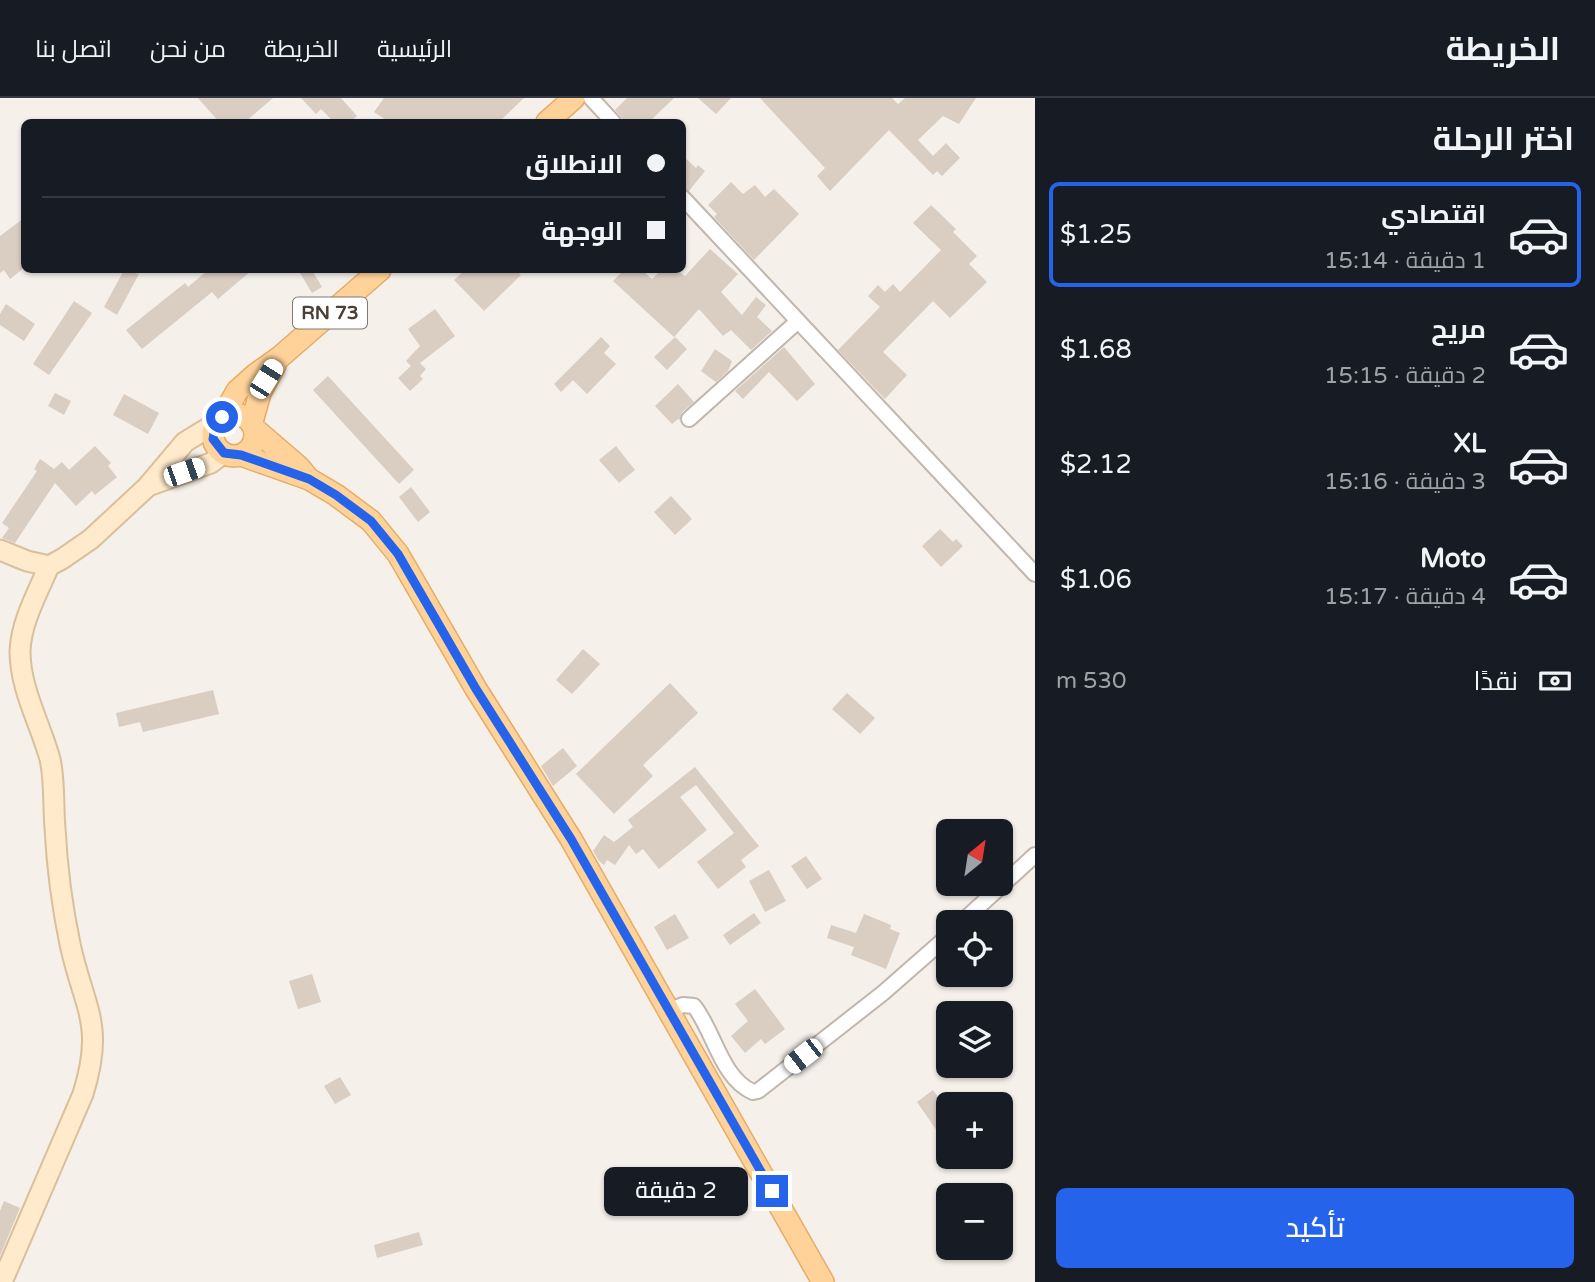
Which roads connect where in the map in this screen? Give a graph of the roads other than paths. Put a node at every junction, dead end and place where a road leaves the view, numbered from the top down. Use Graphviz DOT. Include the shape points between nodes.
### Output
graph roads {
  1 [pos="574,98"];
  2 [pos="591,98"];
  3 [pos="550,119"];
  4 [pos="610,119"];
  5 [pos="686,201"];
  6 [pos="377,273"];
  7 [pos="798,321"];
  8 [pos="280,357"];
  9 [pos="689,419"];
  10 [pos="220,420"];
  11 [pos="254,426"];
  12 [pos="232,454"];
  13 [pos="309,479"];
  14 [pos="147,487"];
  15 [pos="0,550"];
  16 [pos="49,566"];
  17 [pos="1035,574"];
  18 [pos="1035,855"];
  19 [pos="975,910"];
  20 [pos="936,947"];
  21 [pos="670,1010"];
  22 [pos="2,1282"];
  23 [pos="823,1282"];
  1 -- 3 [label="main road"];
  2 -- 4 [label="street"];
  5 -- 7 [label="street"];
  6 -- 8 [label="main road, RN 73"];
  7 -- 9 [label="street"];
  7 -- 17 [label="street"];
  8 -- 10 [label="main road, RN 73" via="237,391"];
  8 -- 11 [label="main road, RN 73" via="260,393"];
  10 -- 11 [label="main road" via="238,414"];
  10 -- 12 [label="main road" via="213,439"];
  10 -- 14 [label="main road" via="185,442"];
  11 -- 12 [label="main road" via="253,445"];
  11 -- 13 [label="main road"];
  12 -- 13 [label="main road"];
  12 -- 14 [label="main road"];
  13 -- 21 [label="main road" via="358,509 398,554"];
  14 -- 16 [label="main road" via="91,539"];
  15 -- 16 [label="main road"];
  16 -- 22 [label="main road" via="20,650 28,699 50,760 60,884 70,946 93,1023 94,1045 83,1094"];
  18 -- 19 [label="street"];
  20 -- 21 [label="street" via="758,1091 743,1087 732,1073 694,1006 683,1004"];
  21 -- 23 [label="main road"];
}
